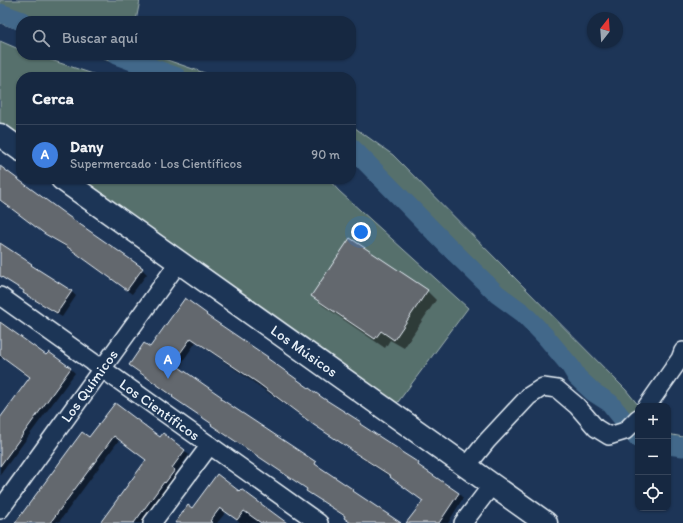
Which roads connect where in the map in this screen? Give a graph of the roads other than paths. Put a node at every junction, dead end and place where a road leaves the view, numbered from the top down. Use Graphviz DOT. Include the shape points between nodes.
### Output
graph roads {
  1 [pos="0,135"];
  2 [pos="16,146"];
  3 [pos="69,184"];
  4 [pos="179,262"];
  5 [pos="0,296"];
  6 [pos="682,356"];
  7 [pos="102,369"];
  8 [pos="649,403"];
  9 [pos="635,421"];
  10 [pos="210,445"];
  11 [pos="466,467"];
  12 [pos="492,485"];
  13 [pos="0,510"];
  14 [pos="312,521"];
  15 [pos="152,523"];
  16 [pos="463,523"];
  17 [pos="546,523"];
  1 -- 2 [label="street"];
  3 -- 4 [label="street, Los Músicos"];
  4 -- 7 [label="street, Los Químicos"];
  4 -- 11 [label="street, Los Músicos"];
  5 -- 7 [label="street, Los Científicos"];
  6 -- 8 [label="street"];
  7 -- 10 [label="street, Los Científicos"];
  7 -- 13 [label="street, Los Químicos"];
  9 -- 11 [label="street" via="625,431 609,436 596,428 558,389 543,387 529,396"];
  10 -- 14 [label="street, Los Científicos"];
  10 -- 15 [label="street"];
  11 -- 12 [label="street, Los Músicos"];
  12 -- 16 [label="street"];
  12 -- 17 [label="street, Los Músicos"];
}
